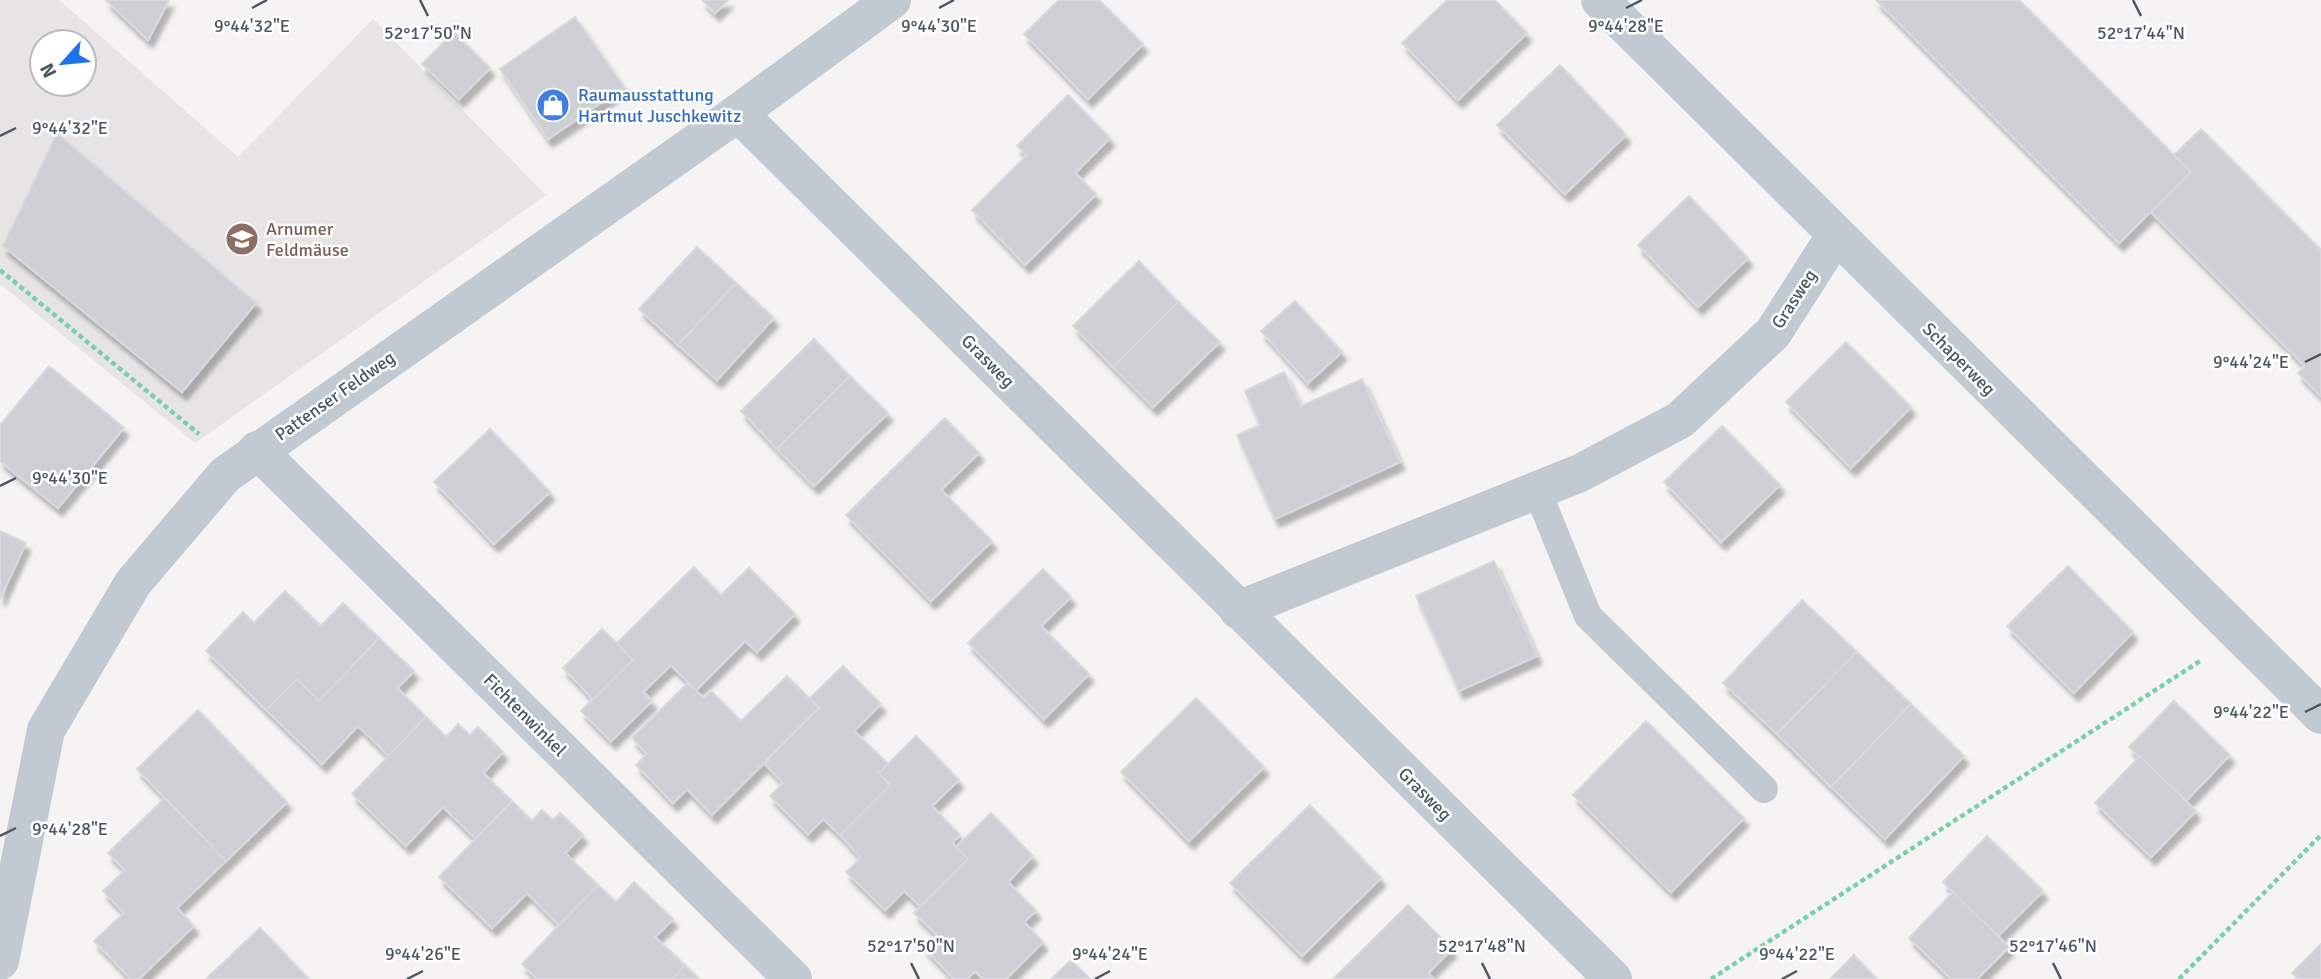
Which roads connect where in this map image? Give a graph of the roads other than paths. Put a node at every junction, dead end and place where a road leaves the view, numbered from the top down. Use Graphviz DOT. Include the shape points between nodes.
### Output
graph roads {
  1 [pos="892,0"];
  2 [pos="1600,0"];
  3 [pos="738,113"];
  4 [pos="1835,236"];
  5 [pos="247,458"];
  6 [pos="1537,490"];
  7 [pos="1238,610"];
  8 [pos="2321,715"];
  9 [pos="1764,789"];
  10 [pos="0,961"];
  11 [pos="793,979"];
  12 [pos="1613,979"];
  1 -- 3 [label="street, Pattenser Feldweg"];
  2 -- 4 [label="street, Schaperweg"];
  3 -- 5 [label="street, Pattenser Feldweg"];
  3 -- 7 [label="street, Grasweg"];
  4 -- 6 [label="street, Grasweg" via="1773,333 1680,420 1580,474"];
  4 -- 8 [label="street, Schaperweg"];
  5 -- 10 [label="street, Pattenser Feldweg" via="225,475 133,583 46,730"];
  5 -- 11 [label="street, Fichtenwinkel"];
  6 -- 7 [label="street, Grasweg"];
  6 -- 9 [label="lane" via="1588,616"];
  7 -- 12 [label="street, Grasweg"];
}
